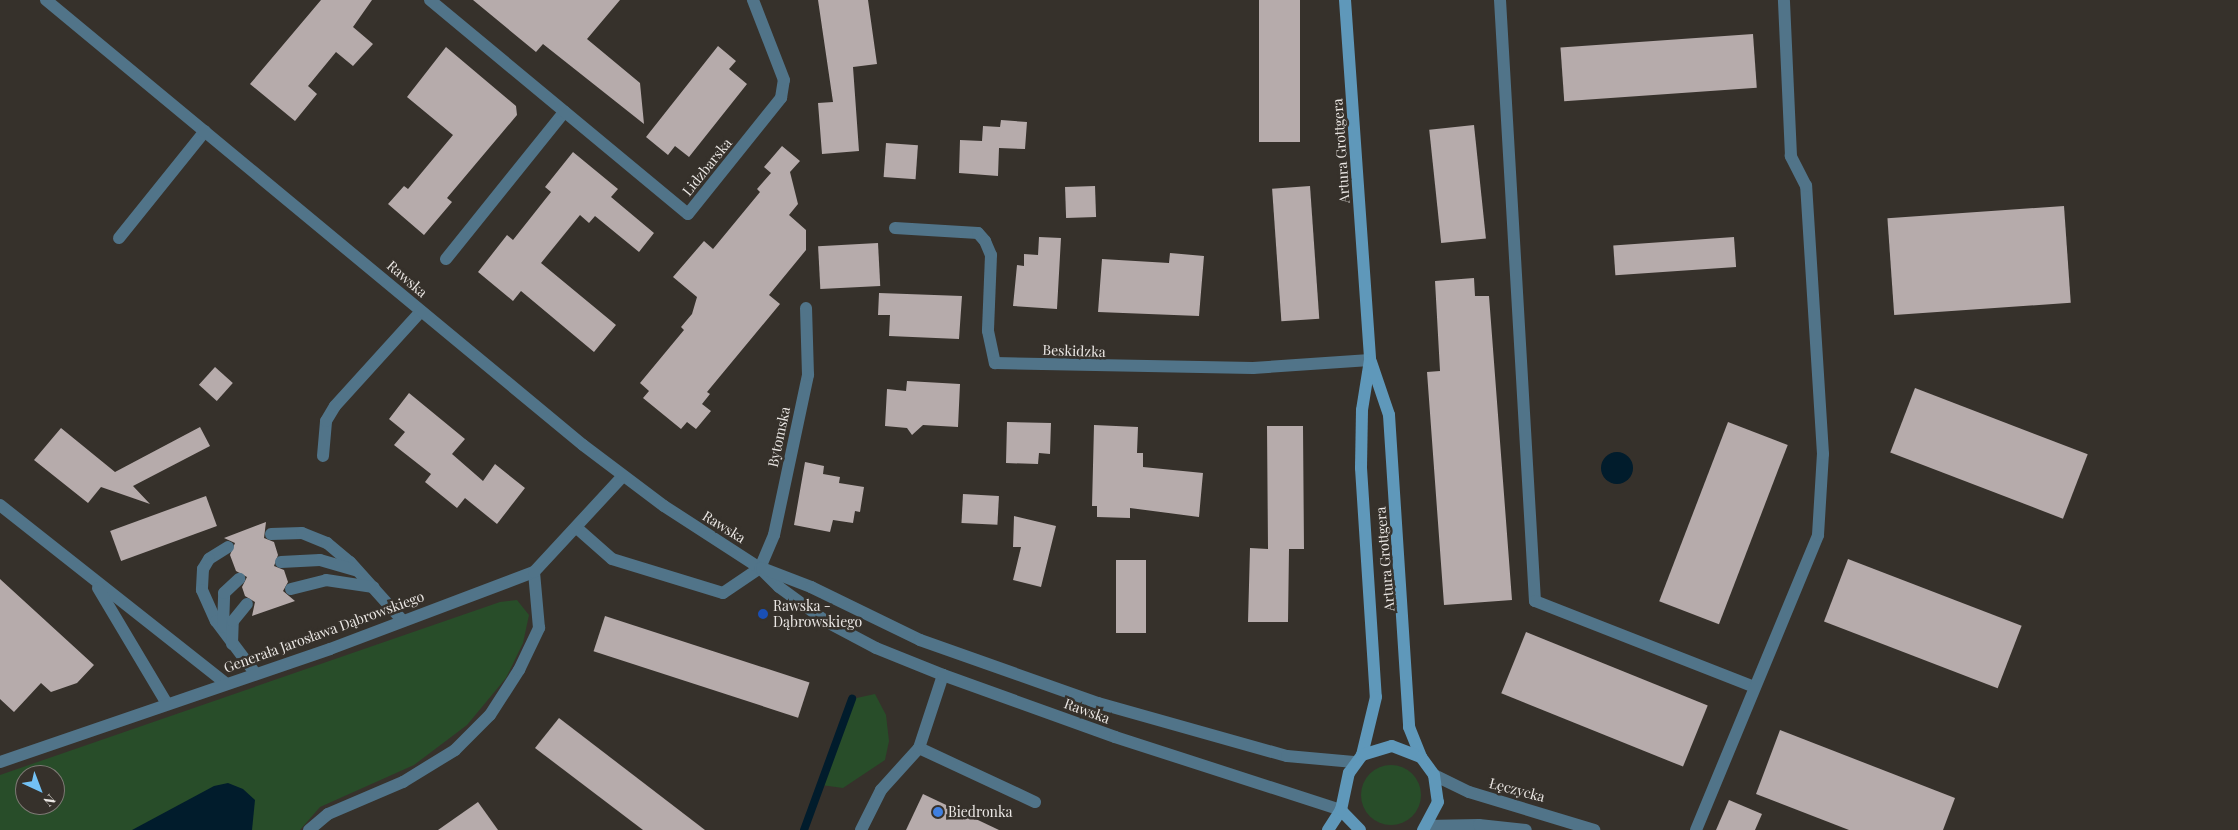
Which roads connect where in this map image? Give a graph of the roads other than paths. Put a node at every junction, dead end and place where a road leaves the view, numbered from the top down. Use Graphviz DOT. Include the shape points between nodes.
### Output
graph roads {
  1 [pos="46,0"];
  2 [pos="430,0"];
  3 [pos="754,0"];
  4 [pos="1345,0"];
  5 [pos="1500,0"];
  6 [pos="1784,0"];
  7 [pos="564,112"];
  8 [pos="205,131"];
  9 [pos="895,228"];
  10 [pos="119,238"];
  11 [pos="446,259"];
  12 [pos="806,308"];
  13 [pos="421,311"];
  14 [pos="1370,360"];
  15 [pos="323,456"];
  16 [pos="623,476"];
  17 [pos="0,505"];
  18 [pos="578,529"];
  19 [pos="271,534"];
  20 [pos="228,547"];
  21 [pos="281,562"];
  22 [pos="760,568"];
  23 [pos="358,571"];
  24 [pos="534,572"];
  25 [pos="239,579"];
  26 [pos="95,583"];
  27 [pos="373,587"];
  28 [pos="291,589"];
  29 [pos="248,604"];
  30 [pos="403,621"];
  31 [pos="223,632"];
  32 [pos="232,644"];
  33 [pos="255,674"];
  34 [pos="943,675"];
  35 [pos="225,683"];
  36 [pos="1754,687"];
  37 [pos="166,702"];
  38 [pos="919,748"];
  39 [pos="1421,757"];
  40 [pos="1358,758"];
  41 [pos="0,762"];
  42 [pos="1434,775"];
  43 [pos="1035,802"];
  44 [pos="1341,810"];
  45 [pos="1425,828"];
  46 [pos="309,830"];
  47 [pos="861,830"];
  48 [pos="1328,830"];
  49 [pos="1360,830"];
  50 [pos="1526,830"];
  51 [pos="1594,830"];
  52 [pos="1696,830"];
  1 -- 8 [label="street, Rawska"];
  2 -- 7 [label="street, Lidzbarska"];
  3 -- 7 [label="street, Lidzbarska" via="784,80 782,98 688,214"];
  4 -- 14 [label="main road, Artura Grottgera"];
  5 -- 36 [label="street" via="1535,601"];
  6 -- 36 [label="street" via="1791,156 1806,186 1823,454 1818,535"];
  7 -- 11 [label="street"];
  8 -- 10 [label="street"];
  8 -- 13 [label="street, Rawska"];
  9 -- 14 [label="street, Beskidzka" via="978,233 985,241 991,255 988,331 995,363 1253,368"];
  12 -- 22 [label="street, Bytomska" via="808,375 774,535"];
  13 -- 15 [label="street" via="336,406 326,421"];
  13 -- 16 [label="street, Rawska"];
  14 -- 39 [label="main road, Artura Grottgera" via="1389,415 1409,727"];
  14 -- 40 [label="main road, Artura Grottgera" via="1362,410 1361,468 1376,697"];
  16 -- 18 [label="street, Generała Jarosława Dąbrowskiego"];
  16 -- 22 [label="street, Rawska"];
  17 -- 26 [label="street"];
  18 -- 22 [label="street" via="612,558 723,594"];
  18 -- 24 [label="street, Generała Jarosława Dąbrowskiego"];
  19 -- 23 [label="street" via="302,533 327,543"];
  20 -- 31 [label="street" via="209,559 201,580 207,602"];
  21 -- 23 [label="street" via="320,560"];
  22 -- 34 [label="street, Rawska" via="779,587 827,622 876,648"];
  22 -- 40 [label="street, Rawska" via="787,576 920,640 1117,709 1286,756"];
  23 -- 27 [label="street"];
  24 -- 30 [label="street, Generała Jarosława Dąbrowskiego"];
  24 -- 46 [label="street" via="539,628 519,670 490,714 454,750 404,782 328,814"];
  25 -- 31 [label="street" via="224,593 221,604"];
  26 -- 35 [label="street"];
  26 -- 37 [label="street"];
  27 -- 28 [label="street" via="326,580"];
  27 -- 30 [label="street"];
  29 -- 32 [label="street" via="233,621"];
  30 -- 33 [label="street, Generała Jarosława Dąbrowskiego"];
  31 -- 32 [label="street"];
  32 -- 33 [label="street"];
  33 -- 35 [label="street, Generała Jarosława Dąbrowskiego"];
  34 -- 38 [label="street"];
  34 -- 44 [label="street, Rawska" via="1115,737"];
  35 -- 37 [label="street, Generała Jarosława Dąbrowskiego"];
  36 -- 52 [label="street"];
  37 -- 41 [label="street, Generała Jarosława Dąbrowskiego"];
  38 -- 43 [label="street"];
  38 -- 47 [label="street" via="881,790"];
  39 -- 40 [label="main road" via="1392,746"];
  39 -- 42 [label="main road, Artura Grottgera"];
  40 -- 44 [label="main road, Artura Grottgera"];
  42 -- 45 [label="main road" via="1438,802"];
  42 -- 51 [label="street, Łęczycka" via="1477,795"];
  44 -- 48 [label="main road"];
  44 -- 49 [label="main road"];
  45 -- 50 [label="street" via="1479,824"];
}
